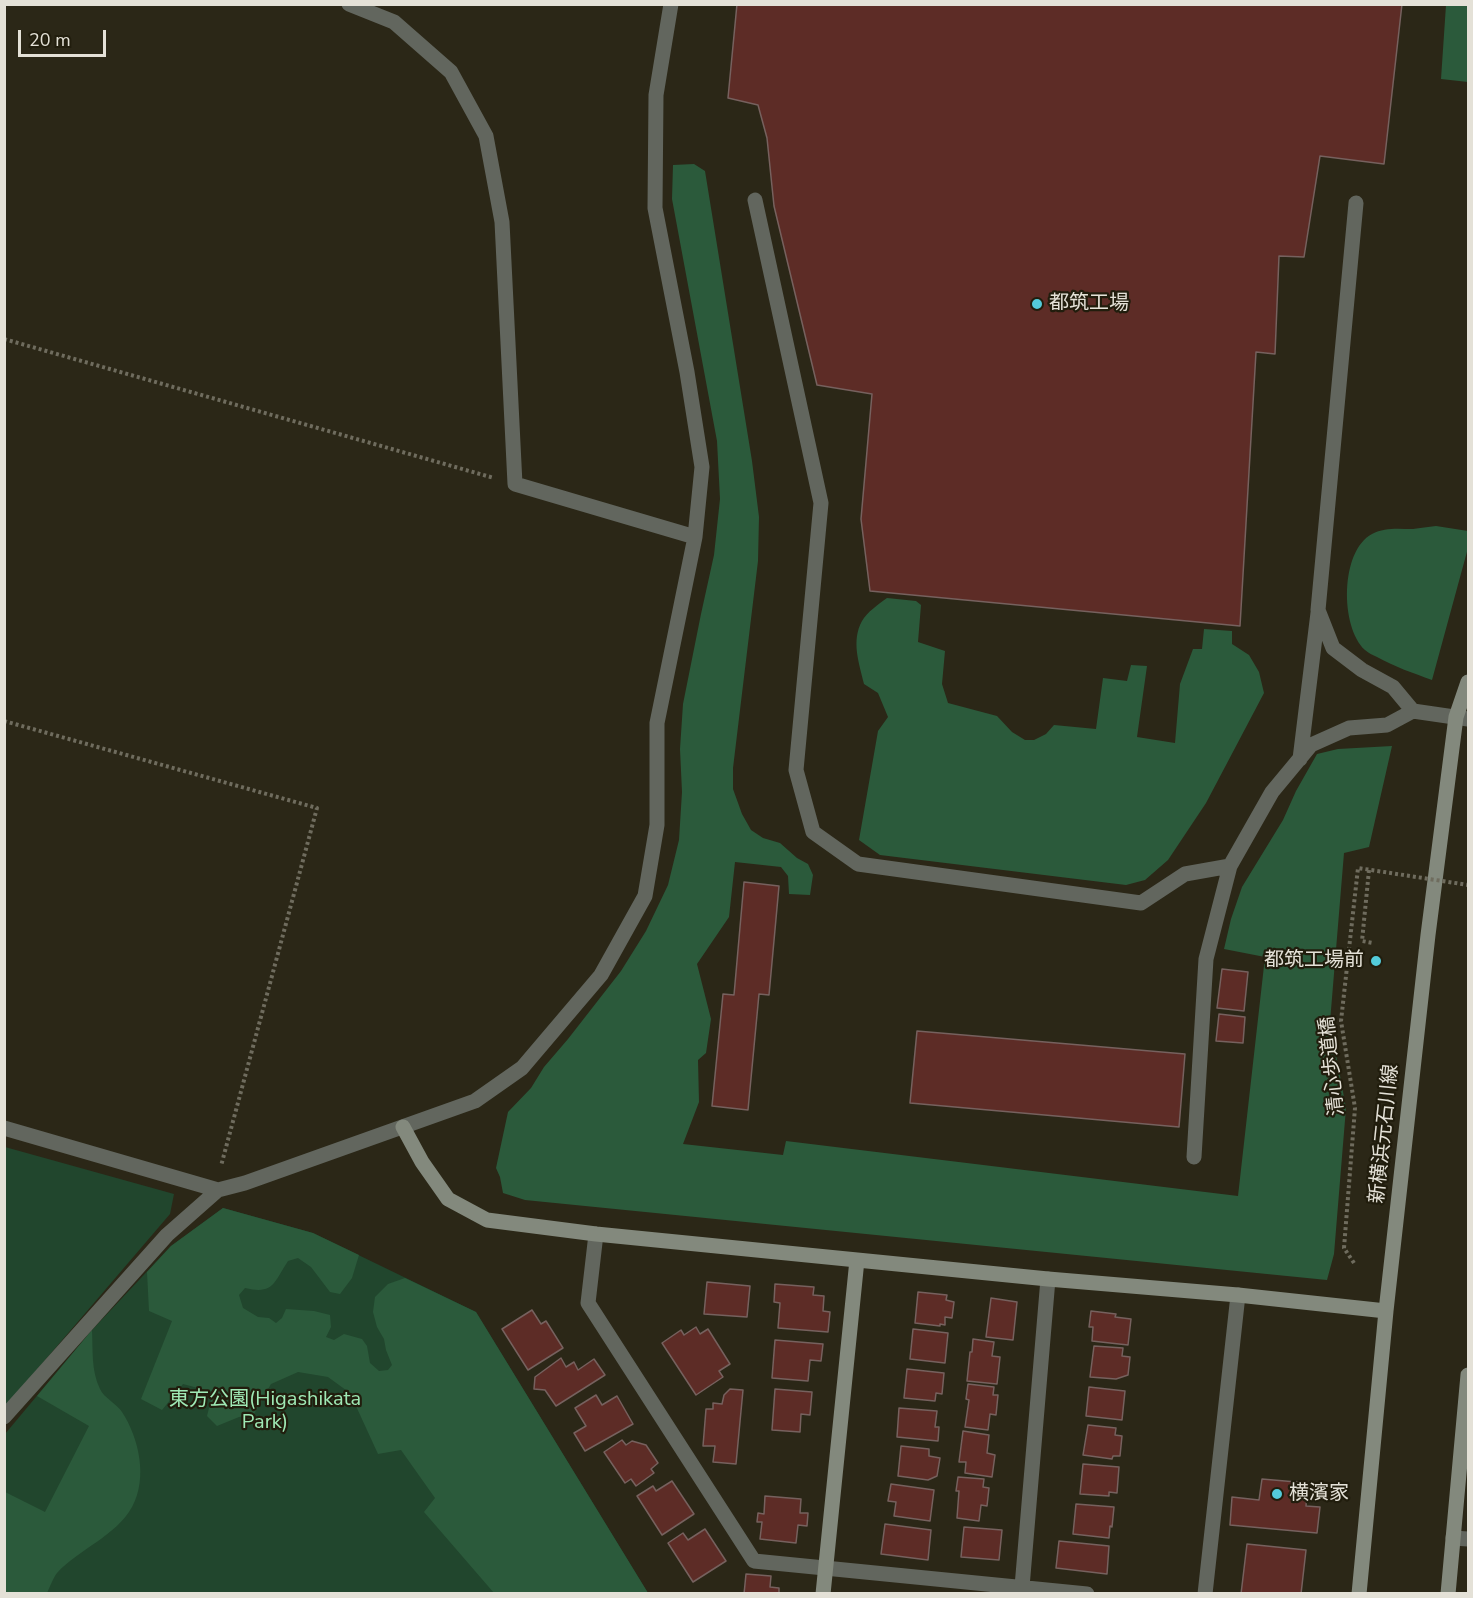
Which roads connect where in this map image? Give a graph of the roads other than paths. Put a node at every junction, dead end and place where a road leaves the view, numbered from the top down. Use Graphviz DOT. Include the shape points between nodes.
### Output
graph roads {
  1 [pos="349,4"];
  2 [pos="671,4"];
  3 [pos="755,200"];
  4 [pos="1356,203"];
  5 [pos="695,537"];
  6 [pos="1318,610"];
  7 [pos="1468,682"];
  8 [pos="1413,711"];
  9 [pos="1462,718"];
  10 [pos="1299,759"];
  11 [pos="1230,866"];
  12 [pos="403,1127"];
  13 [pos="4,1128"];
  14 [pos="1194,1157"];
  15 [pos="218,1190"];
  16 [pos="596,1234"];
  17 [pos="857,1260"];
  18 [pos="1048,1279"];
  19 [pos="1238,1294"];
  20 [pos="1386,1311"];
  21 [pos="1468,1375"];
  22 [pos="4,1417"];
  23 [pos="1461,1539"];
  24 [pos="826,1569"];
  25 [pos="1022,1587"];
  26 [pos="823,1593"];
  27 [pos="1086,1593"];
  28 [pos="1205,1593"];
  29 [pos="1359,1593"];
  30 [pos="1448,1593"];
  1 -- 5 [label="street" via="394,22 451,72 486,136 502,222 515,484"];
  2 -- 5 [label="street" via="656,95 655,208 702,467"];
  3 -- 11 [label="street" via="820,503 796,770 813,832 858,864 1141,903 1185,874"];
  4 -- 6 [label="street"];
  5 -- 12 [label="street" via="657,723 657,825 645,896 601,975 522,1068 475,1101"];
  6 -- 8 [label="street" via="1334,648 1393,687"];
  6 -- 10 [label="street"];
  7 -- 9 [label="street, 新横浜元石川線"];
  8 -- 9 [label="street"];
  8 -- 10 [label="street" via="1387,724 1349,729 1311,745"];
  9 -- 20 [label="street, 新横浜元石川線" via="1428,935"];
  10 -- 11 [label="street" via="1272,792"];
  11 -- 14 [label="street" via="1206,959"];
  12 -- 15 [label="street"];
  12 -- 16 [label="street" via="448,1199 487,1220"];
  13 -- 15 [label="street"];
  15 -- 22 [label="street" via="167,1235"];
  16 -- 17 [label="street"];
  16 -- 24 [label="street" via="588,1303 754,1561"];
  17 -- 18 [label="street"];
  17 -- 24 [label="street"];
  18 -- 19 [label="street"];
  18 -- 25 [label="street"];
  19 -- 20 [label="street"];
  19 -- 28 [label="street"];
  20 -- 29 [label="street, 新横浜元石川線"];
  21 -- 23 [label="street"];
  23 -- 30 [label="street"];
  24 -- 25 [label="street"];
  24 -- 26 [label="street"];
  25 -- 27 [label="street"];
}
